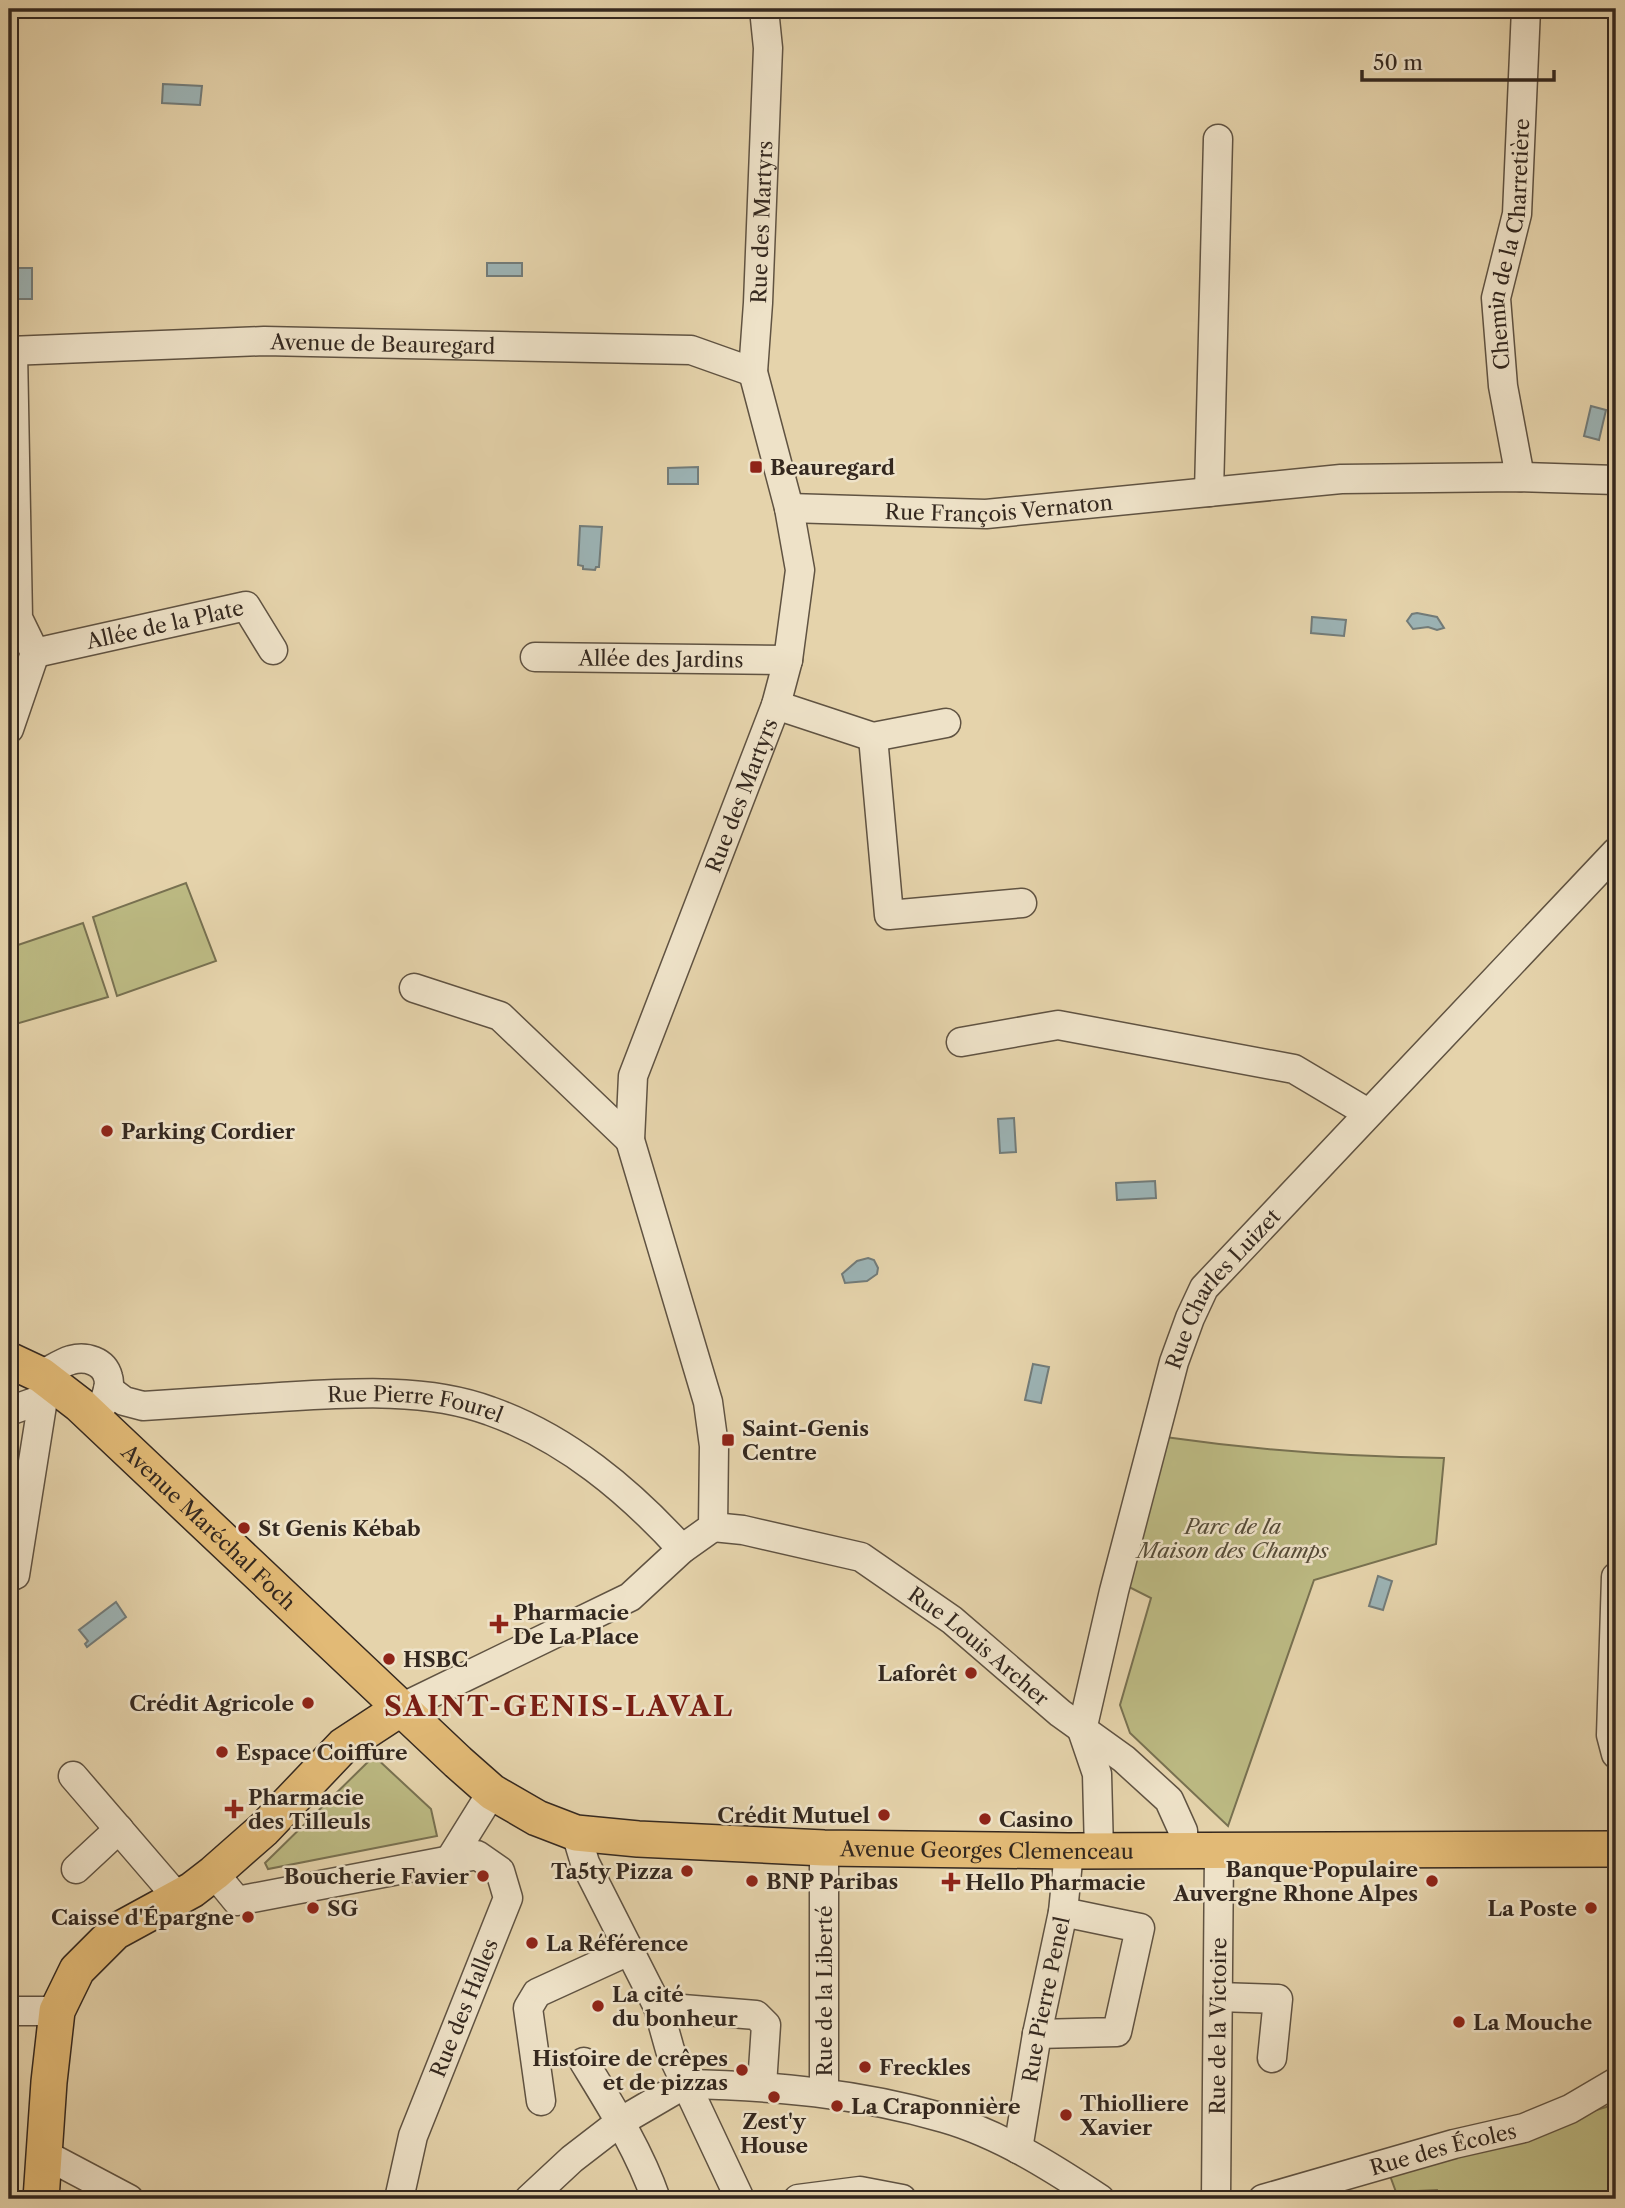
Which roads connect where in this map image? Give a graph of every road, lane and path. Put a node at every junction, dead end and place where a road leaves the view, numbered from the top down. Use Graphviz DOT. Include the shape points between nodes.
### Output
graph roads {
  1 [pos="764,9"];
  2 [pos="1526,9"];
  3 [pos="1218,139"];
  4 [pos="11,351"];
  5 [pos="753,372"];
  6 [pos="1520,477"];
  7 [pos="1616,480"];
  8 [pos="1209,492"];
  9 [pos="789,508"];
  10 [pos="273,650"];
  11 [pos="35,653"];
  12 [pos="535,657"];
  13 [pos="788,660"];
  14 [pos="776,705"];
  15 [pos="946,723"];
  16 [pos="9,729"];
  17 [pos="873,737"];
  18 [pos="1616,852"];
  19 [pos="1022,903"];
  20 [pos="414,988"];
  21 [pos="961,1042"];
  22 [pos="1368,1113"];
  23 [pos="630,1140"];
  24 [pos="9,1360"];
  25 [pos="48,1387"];
  26 [pos="102,1404"];
  27 [pos="9,1411"];
  28 [pos="713,1527"];
  29 [pos="682,1549"];
  30 [pos="15,1575"];
  31 [pos="1616,1577"];
  32 [pos="401,1708"];
  33 [pos="1082,1730"];
  34 [pos="1616,1754"];
  35 [pos="73,1776"];
  36 [pos="492,1792"];
  37 [pos="119,1829"];
  38 [pos="576,1833"];
  39 [pos="824,1848"];
  40 [pos="1616,1849"];
  41 [pos="1084,1851"];
  42 [pos="1184,1851"];
  43 [pos="1219,1851"];
  44 [pos="451,1858"];
  45 [pos="76,1869"];
  46 [pos="215,1873"];
  47 [pos="178,1898"];
  48 [pos="1063,1912"];
  49 [pos="631,1951"];
  50 [pos="1218,1997"];
  51 [pos="658,2007"];
  52 [pos="9,2011"];
  53 [pos="57,2011"];
  54 [pos="1037,2034"];
  55 [pos="1272,2058"];
  56 [pos="584,2062"];
  57 [pos="1616,2082"];
  58 [pos="685,2084"];
  59 [pos="762,2085"];
  60 [pos="824,2091"];
  61 [pos="541,2101"];
  62 [pos="620,2122"];
  63 [pos="1018,2149"];
  64 [pos="44,2154"];
  65 [pos="41,2199"];
  66 [pos="129,2199"];
  67 [pos="399,2199"];
  68 [pos="530,2199"];
  69 [pos="656,2199"];
  70 [pos="740,2199"];
  71 [pos="798,2199"];
  72 [pos="902,2199"];
  73 [pos="1100,2199"];
  74 [pos="1216,2199"];
  75 [pos="1263,2199"];
  1 -- 5 [label="street, Rue des Martyrs" via="768,48"];
  2 -- 6 [label="street, Chemin de la Charretière" via="1517,214 1496,298 1503,386"];
  3 -- 8 [label="street"];
  4 -- 5 [label="street, Avenue de Beauregard" via="264,341 691,350"];
  4 -- 11 [label="street" via="18,618"];
  5 -- 9 [label="street, Rue des Martyrs"];
  6 -- 7 [label="street, Rue François Vernaton"];
  6 -- 8 [label="street, Rue François Vernaton" via="1340,479"];
  8 -- 9 [label="street, Rue François Vernaton" via="986,514"];
  9 -- 13 [label="street, Rue des Martyrs" via="800,570"];
  10 -- 11 [label="street, Allée de la Plate" via="246,606"];
  11 -- 16 [label="street"];
  12 -- 13 [label="street, Allée des Jardins"];
  13 -- 14 [label="street, Rue des Martyrs"];
  14 -- 17 [label="street"];
  14 -- 23 [label="street, Rue des Martyrs" via="633,1076"];
  15 -- 17 [label="street"];
  17 -- 19 [label="street" via="889,915"];
  18 -- 22 [label="street, Rue Charles Luizet"];
  20 -- 23 [label="street" via="500,1016"];
  21 -- 22 [label="street" via="1058,1025 1294,1069"];
  22 -- 33 [label="street, Rue Charles Luizet" via="1204,1288 1189,1318 1114,1591"];
  23 -- 28 [label="street, Rue des Martyrs" via="708,1402 714,1446"];
  24 -- 25 [label="main road, Avenue Maréchal Foch"];
  25 -- 26 [label="main road, Avenue Maréchal Foch"];
  25 -- 27 [label="street"];
  25 -- 30 [label="street"];
  26 -- 29 [label="street, Rue Pierre Fourel" via="124,1401 143,1406 363,1392 434,1398 489,1410 550,1437 627,1492"];
  26 -- 32 [label="main road, Avenue Maréchal Foch"];
  28 -- 29 [label="street"];
  28 -- 33 [label="street, Rue Louis Archer" via="861,1558 952,1620"];
  29 -- 32 [label="street" via="629,1597"];
  31 -- 34 [label="street" via="1611,1735"];
  32 -- 36 [label="main road, Avenue Georges Clemenceau"];
  32 -- 46 [label="main road" via="343,1746"];
  33 -- 41 [label="street" via="1097,1774"];
  33 -- 42 [label="street, Rue Louis Archer" via="1124,1759 1169,1800 1183,1831"];
  35 -- 37 [label="street"];
  36 -- 38 [label="main road, Avenue Georges Clemenceau" via="537,1818"];
  36 -- 44 [label="street"];
  37 -- 45 [label="street"];
  37 -- 47 [label="street"];
  38 -- 39 [label="main road, Avenue Georges Clemenceau"];
  38 -- 49 [label="street" via="585,1863"];
  39 -- 41 [label="main road, Avenue Georges Clemenceau"];
  39 -- 60 [label="street, Rue de la Liberté"];
  40 -- 43 [label="main road, Avenue Georges Clemenceau"];
  41 -- 42 [label="main road, Avenue Georges Clemenceau"];
  41 -- 48 [label="street, Rue Pierre Penel"];
  42 -- 43 [label="main road, Avenue Georges Clemenceau"];
  43 -- 50 [label="street, Rue de la Victoire"];
  44 -- 46 [label="street, Rue des Halles" via="237,1901"];
  44 -- 67 [label="street, Rue des Halles" via="477,1855 500,1871 508,1898 413,2136"];
  46 -- 47 [label="main road"];
  47 -- 53 [label="main road" via="115,1932 76,1970"];
  48 -- 54 [label="street, Rue Pierre Penel"];
  48 -- 54 [label="street" via="1140,1928 1117,2032"];
  49 -- 51 [label="street"];
  49 -- 61 [label="street" via="537,1993 528,2008"];
  50 -- 55 [label="street" via="1278,1999"];
  50 -- 74 [label="street, Rue de la Victoire"];
  51 -- 58 [label="street"];
  51 -- 59 [label="street" via="756,2015 766,2025"];
  52 -- 53 [label="street"];
  53 -- 64 [label="main road"];
  54 -- 63 [label="street, Rue Pierre Penel"];
  56 -- 62 [label="street"];
  57 -- 75 [label="street, Rue des Écoles" via="1570,2109 1524,2128"];
  58 -- 59 [label="street"];
  58 -- 62 [label="street"];
  58 -- 70 [label="street"];
  59 -- 60 [label="street"];
  60 -- 63 [label="street" via="945,2118"];
  62 -- 68 [label="street"];
  62 -- 69 [label="street"];
  63 -- 73 [label="street"];
  64 -- 65 [label="main road"];
  64 -- 66 [label="street"];
  71 -- 72 [label="street" via="860,2191"];
}
